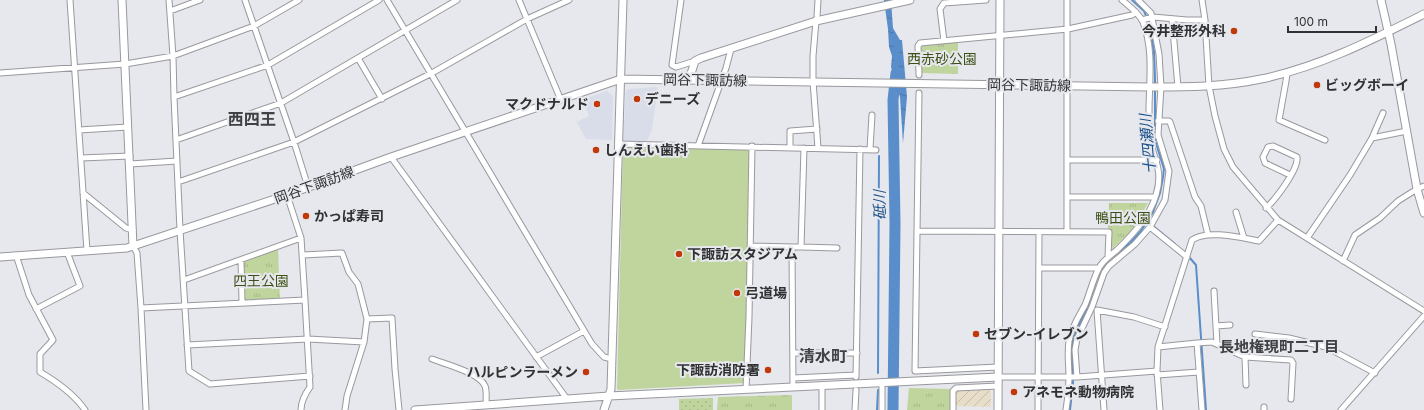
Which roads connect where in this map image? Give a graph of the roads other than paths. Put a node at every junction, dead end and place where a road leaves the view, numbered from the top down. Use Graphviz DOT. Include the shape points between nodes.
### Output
graph roads {
  1 [pos="70,0"];
  2 [pos="122,0"];
  3 [pos="169,0"];
  4 [pos="200,0"];
  5 [pos="245,0"];
  6 [pos="299,0"];
  7 [pos="379,0"];
  8 [pos="387,0"];
  9 [pos="457,0"];
  10 [pos="519,0"];
  11 [pos="570,0"];
  12 [pos="623,0"];
  13 [pos="681,0"];
  14 [pos="818,0"];
  15 [pos="986,0"];
  16 [pos="1000,0"];
  17 [pos="1067,0"];
  18 [pos="1122,0"];
  19 [pos="1138,0"];
  20 [pos="1202,0"];
  21 [pos="1381,0"];
  22 [pos="908,1"];
  23 [pos="881,4"];
  24 [pos="170,11"];
  25 [pos="1136,12"];
  26 [pos="1424,14"];
  27 [pos="1151,17"];
  28 [pos="527,19"];
  29 [pos="1172,19"];
  30 [pos="1143,20"];
  31 [pos="1205,20"];
  32 [pos="816,21"];
  33 [pos="254,26"];
  34 [pos="1068,29"];
  35 [pos="405,30"];
  36 [pos="1388,32"];
  37 [pos="1000,35"];
  38 [pos="944,41"];
  39 [pos="731,49"];
  40 [pos="173,56"];
  41 [pos="358,58"];
  42 [pos="695,61"];
  43 [pos="125,64"];
  44 [pos="268,65"];
  45 [pos="75,68"];
  46 [pos="0,73"];
  47 [pos="432,73"];
  48 [pos="1287,73"];
  49 [pos="919,75"];
  50 [pos="621,78"];
  51 [pos="689,80"];
  52 [pos="720,80"];
  53 [pos="813,81"];
  54 [pos="999,84"];
  55 [pos="1068,86"];
  56 [pos="1210,86"];
  57 [pos="1150,87"];
  58 [pos="1160,87"];
  59 [pos="1178,87"];
  60 [pos="919,93"];
  61 [pos="174,97"];
  62 [pos="382,98"];
  63 [pos="560,98"];
  64 [pos="281,103"];
  65 [pos="1383,113"];
  66 [pos="872,115"];
  67 [pos="1158,121"];
  68 [pos="128,127"];
  69 [pos="817,129"];
  70 [pos="79,130"];
  71 [pos="1406,131"];
  72 [pos="465,132"];
  73 [pos="1372,138"];
  74 [pos="176,140"];
  75 [pos="1325,140"];
  76 [pos="294,142"];
  77 [pos="618,144"];
  78 [pos="698,146"];
  79 [pos="752,146"];
  80 [pos="790,148"];
  81 [pos="804,148"];
  82 [pos="818,148"];
  83 [pos="860,149"];
  84 [pos="391,157"];
  85 [pos="81,158"];
  86 [pos="130,160"];
  87 [pos="1068,160"];
  88 [pos="1157,160"];
  89 [pos="177,161"];
  90 [pos="1290,175"];
  91 [pos="178,182"];
  92 [pos="308,187"];
  93 [pos="1420,187"];
  94 [pos="83,193"];
  95 [pos="287,194"];
  96 [pos="1068,197"];
  97 [pos="1156,197"];
  98 [pos="1266,208"];
  99 [pos="1423,209"];
  100 [pos="1236,212"];
  101 [pos="1278,220"];
  102 [pos="1150,227"];
  103 [pos="133,230"];
  104 [pos="180,230"];
  105 [pos="917,231"];
  106 [pos="998,232"];
  107 [pos="1067,232"];
  108 [pos="1039,233"];
  109 [pos="1208,236"];
  110 [pos="301,238"];
  111 [pos="1244,238"];
  112 [pos="1306,238"];
  113 [pos="1132,241"];
  114 [pos="133,246"];
  115 [pos="750,246"];
  116 [pos="792,247"];
  117 [pos="802,247"];
  118 [pos="837,248"];
  119 [pos="87,251"];
  120 [pos="67,252"];
  121 [pos="303,255"];
  122 [pos="0,256"];
  123 [pos="16,256"];
  124 [pos="1108,257"];
  125 [pos="1187,257"];
  126 [pos="241,260"];
  127 [pos="1343,261"];
  128 [pos="1039,268"];
  129 [pos="1099,268"];
  130 [pos="184,280"];
  131 [pos="1214,291"];
  132 [pos="305,300"];
  133 [pos="242,302"];
  134 [pos="185,306"];
  135 [pos="142,308"];
  136 [pos="36,309"];
  137 [pos="1424,311"];
  138 [pos="1424,316"];
  139 [pos="367,319"];
  140 [pos="1230,325"];
  141 [pos="1165,326"];
  142 [pos="1216,326"];
  143 [pos="584,331"];
  144 [pos="1255,334"];
  145 [pos="308,339"];
  146 [pos="364,342"];
  147 [pos="1197,343"];
  148 [pos="1217,344"];
  149 [pos="187,345"];
  150 [pos="1158,347"];
  151 [pos="793,352"];
  152 [pos="857,353"];
  153 [pos="536,357"];
  154 [pos="1245,357"];
  155 [pos="432,359"];
  156 [pos="612,359"];
  157 [pos="998,367"];
  158 [pos="1199,372"];
  159 [pos="1157,373"];
  160 [pos="1375,373"];
  161 [pos="1101,375"];
  162 [pos="310,376"];
  163 [pos="998,377"];
  164 [pos="1069,377"];
  165 [pos="1077,377"];
  166 [pos="793,378"];
  167 [pos="1038,378"];
  168 [pos="883,382"];
  169 [pos="822,385"];
  170 [pos="1246,385"];
  171 [pos="793,386"];
  172 [pos="998,386"];
  173 [pos="746,389"];
  174 [pos="856,390"];
  175 [pos="609,396"];
  176 [pos="567,399"];
  177 [pos="1291,399"];
  178 [pos="486,405"];
  179 [pos="85,410"];
  180 [pos="146,410"];
  181 [pos="301,410"];
  182 [pos="345,410"];
  183 [pos="399,410"];
  184 [pos="415,410"];
  185 [pos="604,410"];
  186 [pos="822,410"];
  187 [pos="855,410"];
  188 [pos="882,410"];
  189 [pos="953,410"];
  190 [pos="998,410"];
  191 [pos="1038,410"];
  192 [pos="1066,410"];
  193 [pos="1104,410"];
  194 [pos="1160,410"];
  195 [pos="1202,410"];
  196 [pos="1341,410"];
  1 -- 45 [label="street"];
  2 -- 43 [label="main road"];
  3 -- 24 [label="street"];
  4 -- 24 [label="street"];
  5 -- 33 [label="street"];
  6 -- 33 [label="street"];
  7 -- 44 [label="street"];
  8 -- 35 [label="street"];
  9 -- 35 [label="street"];
  10 -- 28 [label="street"];
  11 -- 28 [label="street"];
  12 -- 50 [label="main road"];
  13 -- 42 [label="street" via="672,65 676,67"];
  14 -- 32 [label="street"];
  15 -- 38 [label="street" via="944,3 940,9"];
  16 -- 37 [label="main road"];
  17 -- 34 [label="street"];
  18 -- 25 [label="street"];
  19 -- 27 [label="street" via="1151,13"];
  20 -- 31 [label="street"];
  21 -- 36 [label="main road"];
  22 -- 23 [label="main road"];
  23 -- 32 [label="main road"];
  24 -- 40 [label="street"];
  25 -- 30 [label="street"];
  25 -- 34 [label="street"];
  26 -- 36 [label="main road, 岡谷下諏訪線"];
  27 -- 29 [label="street"];
  27 -- 30 [label="street"];
  27 -- 58 [label="street" via="1159,54"];
  28 -- 47 [label="street"];
  28 -- 63 [label="street"];
  29 -- 31 [label="street"];
  29 -- 59 [label="street"];
  30 -- 57 [label="street" via="1149,48"];
  31 -- 56 [label="street"];
  32 -- 39 [label="main road"];
  32 -- 53 [label="street"];
  33 -- 40 [label="street"];
  33 -- 44 [label="street"];
  34 -- 37 [label="street"];
  34 -- 55 [label="street"];
  35 -- 41 [label="street"];
  35 -- 47 [label="street"];
  36 -- 48 [label="main road, 岡谷下諏訪線" via="1318,63"];
  36 -- 71 [label="main road"];
  37 -- 38 [label="street"];
  37 -- 54 [label="main road"];
  38 -- 49 [label="street" via="920,43"];
  39 -- 42 [label="main road"];
  39 -- 52 [label="street"];
  40 -- 43 [label="street"];
  40 -- 61 [label="street"];
  41 -- 62 [label="street"];
  41 -- 64 [label="street"];
  42 -- 51 [label="main road"];
  43 -- 45 [label="street"];
  43 -- 68 [label="main road"];
  44 -- 61 [label="street"];
  44 -- 64 [label="street"];
  45 -- 46 [label="street"];
  45 -- 70 [label="street"];
  47 -- 62 [label="street"];
  47 -- 72 [label="street"];
  48 -- 56 [label="main road, 岡谷下諏訪線" via="1236,84"];
  48 -- 75 [label="street" via="1279,120"];
  50 -- 51 [label="main road, 岡谷下諏訪線"];
  50 -- 63 [label="main road, 岡谷下諏訪線"];
  50 -- 77 [label="main road"];
  51 -- 52 [label="main road, 岡谷下諏訪線"];
  52 -- 53 [label="main road, 岡谷下諏訪線"];
  52 -- 78 [label="street"];
  53 -- 54 [label="main road, 岡谷下諏訪線"];
  53 -- 69 [label="street"];
  54 -- 55 [label="main road, 岡谷下諏訪線"];
  54 -- 106 [label="main road"];
  55 -- 57 [label="main road, 岡谷下諏訪線"];
  55 -- 87 [label="street"];
  56 -- 59 [label="main road, 岡谷下諏訪線"];
  56 -- 98 [label="street" via="1224,149 1233,167"];
  57 -- 58 [label="main road, 岡谷下諏訪線"];
  57 -- 88 [label="street" via="1149,134"];
  58 -- 59 [label="main road, 岡谷下諏訪線"];
  58 -- 67 [label="street"];
  60 -- 105 [label="street"];
  61 -- 74 [label="street"];
  62 -- 76 [label="street"];
  63 -- 72 [label="main road, 岡谷下諏訪線"];
  64 -- 74 [label="street"];
  64 -- 76 [label="street"];
  65 -- 73 [label="street"];
  66 -- 83 [label="street" via="873,150"];
  67 -- 102 [label="street" via="1158,135 1168,165 1168,180 1165,200"];
  67 -- 109 [label="street" via="1170,122 1195,197 1201,206"];
  68 -- 70 [label="street"];
  68 -- 86 [label="main road"];
  69 -- 80 [label="street" via="790,131"];
  69 -- 82 [label="street"];
  70 -- 85 [label="street"];
  71 -- 73 [label="street"];
  71 -- 93 [label="main road"];
  72 -- 84 [label="main road, 岡谷下諏訪線"];
  72 -- 143 [label="street"];
  73 -- 112 [label="street" via="1350,175"];
  74 -- 89 [label="street"];
  76 -- 91 [label="street"];
  76 -- 92 [label="street"];
  77 -- 78 [label="street"];
  77 -- 156 [label="main road"];
  78 -- 79 [label="street"];
  79 -- 80 [label="street"];
  79 -- 115 [label="street"];
  80 -- 81 [label="street"];
  81 -- 82 [label="street"];
  81 -- 117 [label="street"];
  82 -- 83 [label="street"];
  83 -- 152 [label="street"];
  84 -- 92 [label="main road, 岡谷下諏訪線"];
  84 -- 153 [label="street"];
  85 -- 86 [label="street"];
  85 -- 94 [label="street"];
  86 -- 89 [label="street"];
  86 -- 103 [label="main road"];
  87 -- 88 [label="street"];
  87 -- 96 [label="street"];
  88 -- 97 [label="street" via="1159,182"];
  89 -- 91 [label="street"];
  90 -- 90 [label="street" via="1298,161 1297,157 1268,146 1263,157 1265,163"];
  90 -- 98 [label="street" via="1281,191"];
  91 -- 104 [label="street"];
  92 -- 95 [label="main road, 岡谷下諏訪線"];
  93 -- 99 [label="main road"];
  93 -- 127 [label="street" via="1355,235"];
  94 -- 103 [label="street" via="126,228"];
  94 -- 119 [label="street"];
  95 -- 104 [label="main road, 岡谷下諏訪線"];
  95 -- 110 [label="street"];
  96 -- 97 [label="street"];
  96 -- 107 [label="street"];
  97 -- 113 [label="street"];
  98 -- 101 [label="street"];
  100 -- 111 [label="street"];
  101 -- 111 [label="street" via="1259,241"];
  101 -- 112 [label="street"];
  102 -- 113 [label="street"];
  102 -- 125 [label="street"];
  103 -- 114 [label="main road"];
  104 -- 114 [label="main road, 岡谷下諏訪線"];
  104 -- 130 [label="street"];
  105 -- 106 [label="street"];
  105 -- 157 [label="street" via="915,371"];
  106 -- 108 [label="street"];
  106 -- 157 [label="main road"];
  107 -- 108 [label="street"];
  107 -- 124 [label="street" via="1109,232"];
  108 -- 128 [label="street"];
  109 -- 111 [label="street" via="1229,235"];
  109 -- 125 [label="street" via="1197,236 1192,240"];
  110 -- 121 [label="street"];
  110 -- 126 [label="street"];
  112 -- 127 [label="street"];
  113 -- 124 [label="street"];
  113 -- 165 [label="street" via="1104,273 1077,339"];
  114 -- 119 [label="main road, 岡谷下諏訪線"];
  114 -- 135 [label="street" via="137,253"];
  115 -- 116 [label="street"];
  115 -- 173 [label="street"];
  116 -- 117 [label="street"];
  116 -- 151 [label="street"];
  117 -- 118 [label="street"];
  119 -- 120 [label="main road, 岡谷下諏訪線"];
  120 -- 123 [label="main road, 岡谷下諏訪線"];
  120 -- 136 [label="street" via="80,286"];
  121 -- 132 [label="street"];
  121 -- 139 [label="street" via="342,253 349,272 358,284"];
  122 -- 123 [label="main road, 岡谷下諏訪線"];
  123 -- 136 [label="street"];
  124 -- 129 [label="street"];
  125 -- 141 [label="street"];
  126 -- 130 [label="street"];
  126 -- 133 [label="street"];
  127 -- 137 [label="street"];
  128 -- 129 [label="street"];
  128 -- 167 [label="street"];
  129 -- 164 [label="street" via="1069,339"];
  130 -- 134 [label="street"];
  131 -- 142 [label="street"];
  132 -- 133 [label="street"];
  132 -- 145 [label="street"];
  133 -- 134 [label="street"];
  134 -- 135 [label="street"];
  134 -- 149 [label="street"];
  135 -- 180 [label="street"];
  136 -- 179 [label="street" via="53,340 40,354 40,372 66,390"];
  138 -- 160 [label="street"];
  139 -- 146 [label="street"];
  139 -- 183 [label="street" via="392,318"];
  140 -- 142 [label="street"];
  141 -- 150 [label="street"];
  141 -- 161 [label="street" via="1097,310"];
  142 -- 148 [label="street"];
  143 -- 153 [label="street"];
  143 -- 156 [label="street" via="604,357"];
  144 -- 160 [label="street" via="1289,338 1326,348"];
  145 -- 146 [label="street"];
  145 -- 149 [label="street"];
  145 -- 162 [label="street"];
  146 -- 182 [label="street"];
  147 -- 148 [label="street"];
  147 -- 150 [label="street"];
  147 -- 158 [label="street"];
  148 -- 154 [label="street"];
  149 -- 162 [label="street" via="190,371 210,384"];
  150 -- 159 [label="street"];
  151 -- 152 [label="street"];
  151 -- 166 [label="street"];
  152 -- 166 [label="street" via="856,376"];
  153 -- 176 [label="street"];
  154 -- 170 [label="street"];
  154 -- 177 [label="street" via="1291,360"];
  155 -- 178 [label="street" via="478,378 485,386"];
  156 -- 175 [label="main road"];
  157 -- 163 [label="main road"];
  158 -- 159 [label="street"];
  158 -- 195 [label="street"];
  159 -- 161 [label="street"];
  159 -- 194 [label="street"];
  160 -- 196 [label="street"];
  161 -- 165 [label="street"];
  161 -- 193 [label="street"];
  162 -- 181 [label="street" via="310,387 304,396"];
  163 -- 167 [label="street"];
  163 -- 168 [label="main road"];
  163 -- 172 [label="main road"];
  164 -- 165 [label="street"];
  164 -- 167 [label="street"];
  164 -- 192 [label="street"];
  166 -- 171 [label="street"];
  167 -- 191 [label="street"];
  168 -- 169 [label="main road"];
  168 -- 188 [label="street"];
  169 -- 171 [label="main road"];
  169 -- 186 [label="street"];
  171 -- 173 [label="main road"];
  172 -- 189 [label="street" via="956,388 953,391"];
  172 -- 190 [label="main road"];
  173 -- 175 [label="main road"];
  174 -- 187 [label="street"];
  175 -- 176 [label="main road"];
  175 -- 185 [label="main road"];
  176 -- 178 [label="main road"];
  178 -- 184 [label="main road"];
}
